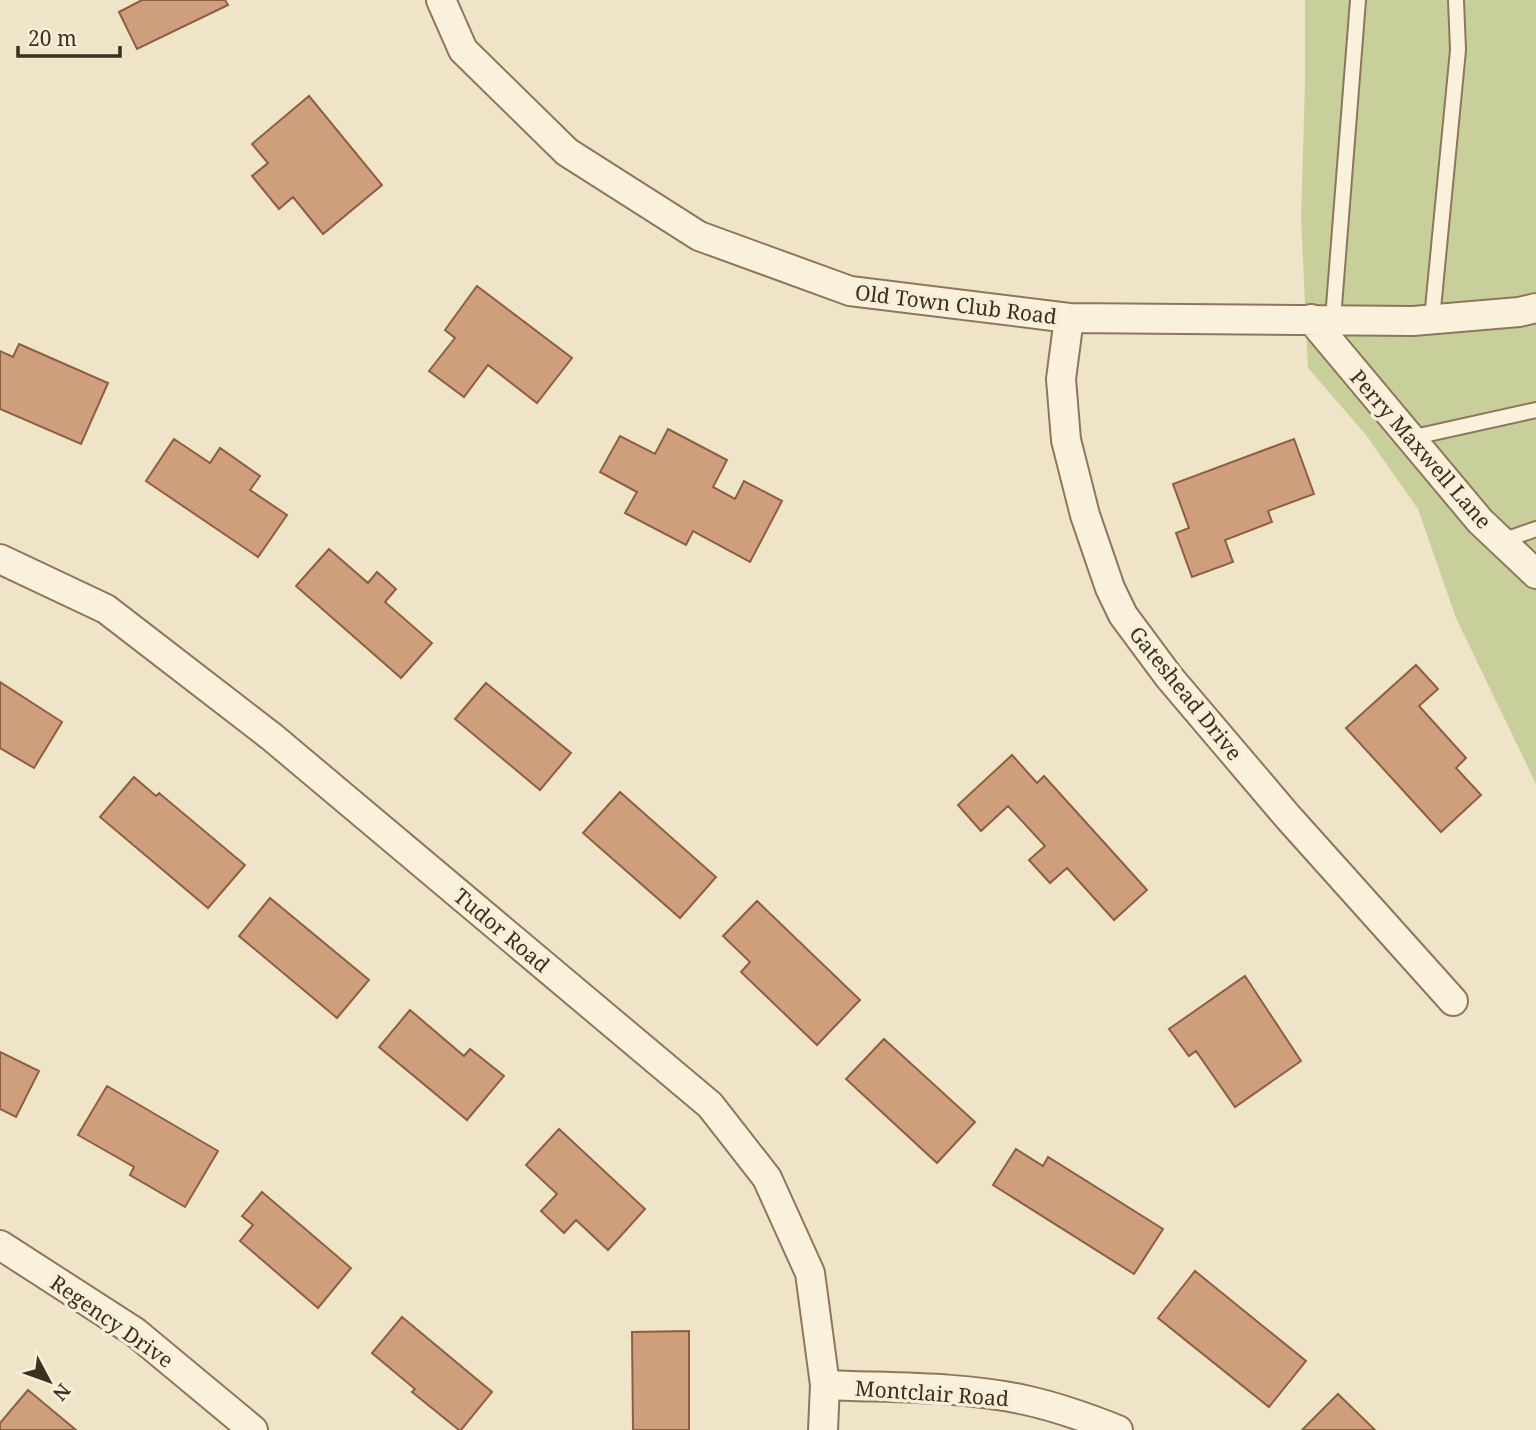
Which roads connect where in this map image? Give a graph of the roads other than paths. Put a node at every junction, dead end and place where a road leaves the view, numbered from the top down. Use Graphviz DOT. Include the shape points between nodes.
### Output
graph roads {
  1 [pos="441,0"];
  2 [pos="1358,0"];
  3 [pos="1456,0"];
  4 [pos="1536,308"];
  5 [pos="1069,318"];
  6 [pos="1322,319"];
  7 [pos="1432,319"];
  8 [pos="1536,410"];
  9 [pos="1410,438"];
  10 [pos="1536,529"];
  11 [pos="1502,541"];
  12 [pos="0,559"];
  13 [pos="1536,574"];
  14 [pos="1452,1001"];
  15 [pos="0,1245"];
  16 [pos="825,1385"];
  17 [pos="253,1430"];
  18 [pos="823,1430"];
  19 [pos="1118,1430"];
  1 -- 5 [label="street, Old Town Club Road" via="463,50 567,152 699,236 850,291"];
  2 -- 6 [label="lane"];
  3 -- 7 [label="lane" via="1458,50"];
  4 -- 7 [label="street, Old Town Club Road"];
  5 -- 6 [label="street, Old Town Club Road"];
  5 -- 14 [label="street, Gateshead Drive" via="1060,379 1066,440 1085,514 1124,615 1168,677"];
  6 -- 7 [label="street, Old Town Club Road"];
  6 -- 9 [label="street, Perry Maxwell Lane"];
  8 -- 9 [label="lane"];
  9 -- 11 [label="street, Perry Maxwell Lane"];
  10 -- 11 [label="lane"];
  11 -- 13 [label="street, Perry Maxwell Lane"];
  12 -- 16 [label="street, Tudor Road" via="107,609 272,737 710,1105 767,1178 810,1273"];
  15 -- 17 [label="street, Regency Drive" via="135,1332"];
  16 -- 18 [label="street, Tudor Road"];
  16 -- 19 [label="street, Montclair Road" via="964,1391 1024,1400"];
}
